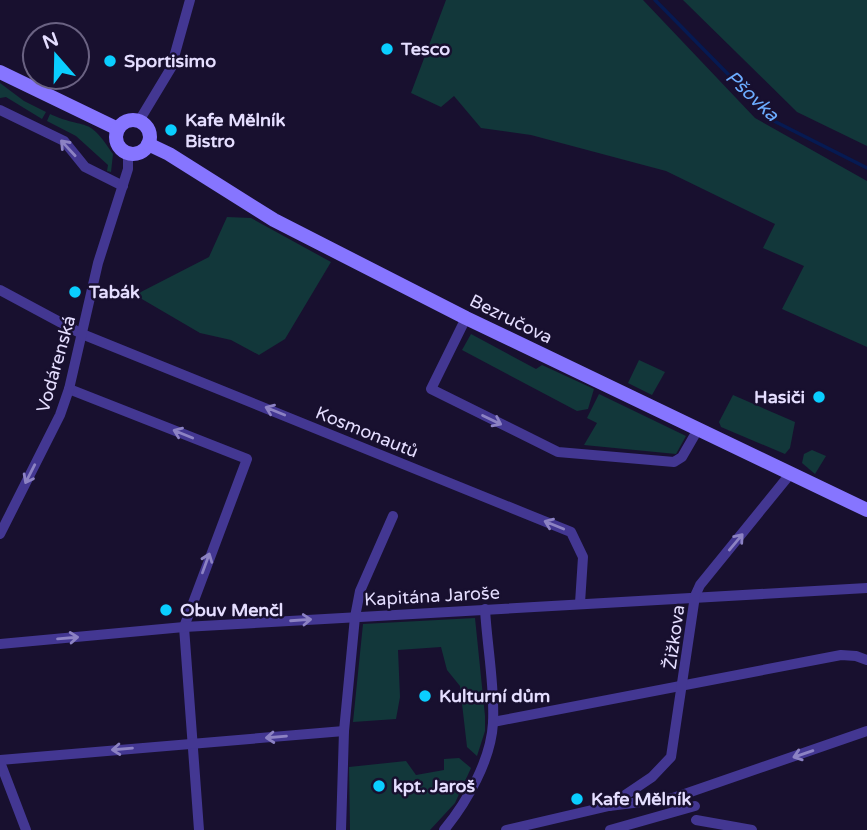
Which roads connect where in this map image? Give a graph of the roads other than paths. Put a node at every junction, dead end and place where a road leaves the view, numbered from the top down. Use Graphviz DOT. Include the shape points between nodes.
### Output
graph roads {
  1 [pos="190,0"];
  2 [pos="0,72"];
  3 [pos="0,110"];
  4 [pos="139,121"];
  5 [pos="118,129"];
  6 [pos="148,145"];
  7 [pos="128,153"];
  8 [pos="123,186"];
  9 [pos="0,290"];
  10 [pos="466,318"];
  11 [pos="82,334"];
  12 [pos="69,388"];
  13 [pos="698,431"];
  14 [pos="791,473"];
  15 [pos="867,510"];
  16 [pos="393,516"];
  17 [pos="0,534"];
  18 [pos="867,587"];
  19 [pos="695,596"];
  20 [pos="580,603"];
  21 [pos="485,609"];
  22 [pos="355,617"];
  23 [pos="184,627"];
  24 [pos="0,644"];
  25 [pos="867,660"];
  26 [pos="683,688"];
  27 [pos="493,722"];
  28 [pos="344,731"];
  29 [pos="867,731"];
  30 [pos="190,743"];
  31 [pos="0,761"];
  32 [pos="691,793"];
  33 [pos="609,806"];
  34 [pos="695,806"];
  35 [pos="698,825"];
  36 [pos="26,830"];
  37 [pos="199,830"];
  38 [pos="341,830"];
  39 [pos="444,830"];
  40 [pos="506,830"];
  41 [pos="610,830"];
  42 [pos="752,830"];
  1 -- 4 [label="street" via="171,68"];
  2 -- 5 [label="street"];
  8 -- 3 [label="street, one-way" via="85,167 64,141"];
  4 -- 5 [label="street" via="127,121"];
  4 -- 6 [label="street" via="149,134"];
  5 -- 7 [label="street" via="117,141"];
  6 -- 7 [label="street" via="138,153"];
  6 -- 10 [label="street, Bezručova" via="274,220"];
  7 -- 8 [label="street, Vodárenská"];
  8 -- 11 [label="street, Vodárenská" via="98,263"];
  9 -- 11 [label="street, Kosmonautů"];
  10 -- 13 [label="street, Bezručova"];
  10 -- 13 [label="street, one-way" via="431,389 558,452 674,462"];
  11 -- 12 [label="street, Vodárenská"];
  20 -- 11 [label="street, Kosmonautů, one-way" via="583,557 571,532"];
  12 -- 17 [label="street, Vodárenská, one-way"];
  23 -- 12 [label="street, one-way" via="247,459"];
  13 -- 14 [label="street, Bezručova"];
  14 -- 15 [label="street, Bezručova"];
  19 -- 14 [label="street, Žižkova, one-way"];
  16 -- 22 [label="street" via="360,591"];
  18 -- 19 [label="street, Kapitána Jaroše"];
  19 -- 20 [label="street, Kapitána Jaroše"];
  19 -- 26 [label="street, Žižkova"];
  20 -- 21 [label="street, Kapitána Jaroše"];
  21 -- 22 [label="street, Kapitána Jaroše"];
  21 -- 27 [label="street"];
  23 -- 22 [label="street, Kapitána Jaroše, one-way"];
  22 -- 28 [label="street"];
  24 -- 23 [label="street, Kapitána Jaroše, one-way"];
  23 -- 30 [label="street"];
  25 -- 26 [label="street" via="841,656"];
  26 -- 27 [label="street"];
  26 -- 33 [label="street, Žižkova" via="671,757 652,777"];
  27 -- 39 [label="street" via="489,744 461,809"];
  28 -- 30 [label="street, one-way"];
  28 -- 38 [label="street"];
  29 -- 32 [label="street, one-way"];
  30 -- 31 [label="street, one-way"];
  30 -- 37 [label="street"];
  31 -- 36 [label="street"];
  32 -- 33 [label="street"];
  32 -- 34 [label="street"];
  33 -- 40 [label="street"];
  34 -- 35 [label="street"];
  34 -- 41 [label="street"];
  35 -- 42 [label="street"];
}
